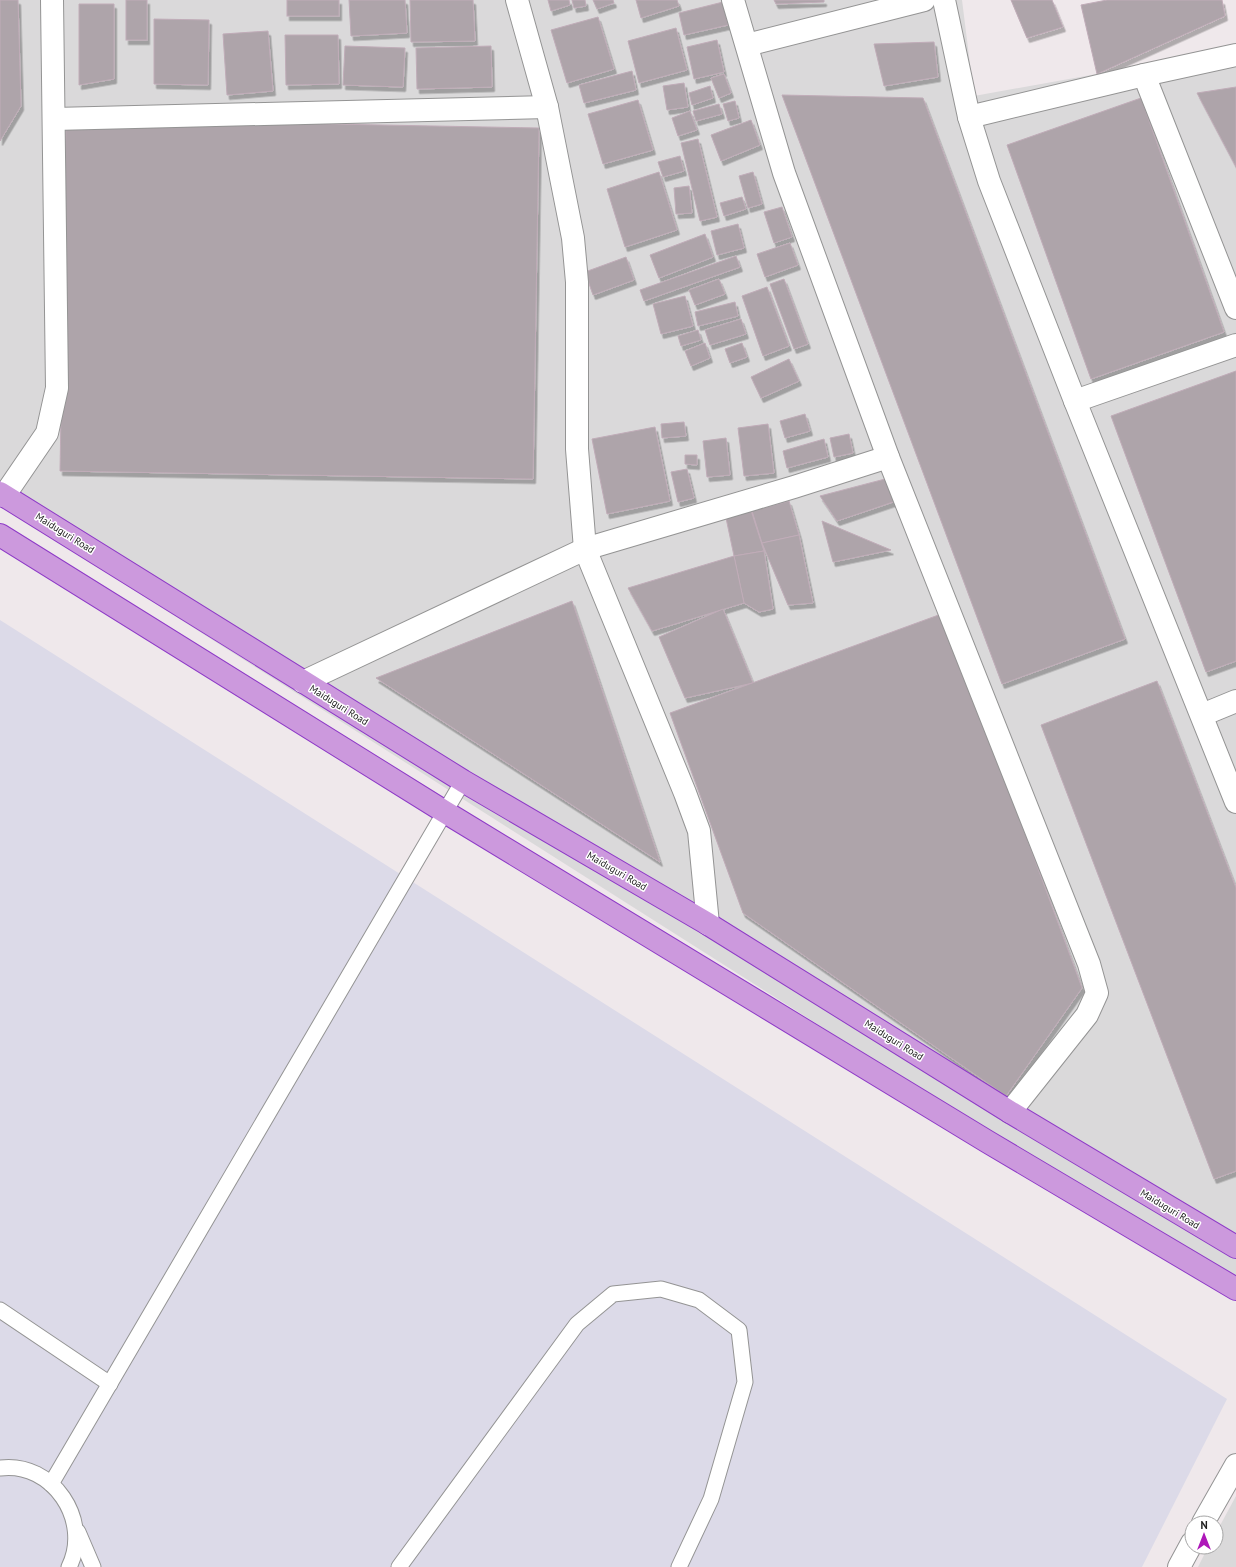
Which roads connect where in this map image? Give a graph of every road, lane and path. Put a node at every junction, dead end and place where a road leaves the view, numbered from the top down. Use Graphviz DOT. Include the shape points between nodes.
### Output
graph roads {
  1 [pos="52,0"];
  2 [pos="518,0"];
  3 [pos="733,0"];
  4 [pos="924,0"];
  5 [pos="944,0"];
  6 [pos="747,45"];
  7 [pos="1236,55"];
  8 [pos="1144,75"];
  9 [pos="547,107"];
  10 [pos="969,117"];
  11 [pos="54,119"];
  12 [pos="1236,308"];
  13 [pos="1236,345"];
  14 [pos="1075,401"];
  15 [pos="888,457"];
  16 [pos="2,494"];
  17 [pos="0,535"];
  18 [pos="586,549"];
  19 [pos="303,682"];
  20 [pos="1236,701"];
  21 [pos="1202,715"];
  22 [pos="464,781"];
  23 [pos="1236,802"];
  24 [pos="445,812"];
  25 [pos="708,924"];
  26 [pos="1010,1112"];
  27 [pos="1236,1247"];
  28 [pos="1236,1289"];
  29 [pos="0,1310"];
  30 [pos="110,1384"];
  31 [pos="1236,1465"];
  32 [pos="0,1468"];
  33 [pos="51,1484"];
  34 [pos="1208,1515"];
  35 [pos="76,1527"];
  36 [pos="1186,1555"];
  37 [pos="69,1567"];
  38 [pos="93,1567"];
  39 [pos="399,1567"];
  40 [pos="679,1567"];
  41 [pos="1179,1567"];
  1 -- 11 [label="street"];
  2 -- 9 [label="street"];
  3 -- 6 [label="street"];
  4 -- 6 [label="street"];
  5 -- 10 [label="street"];
  6 -- 15 [label="street" via="784,173"];
  7 -- 8 [label="street"];
  8 -- 10 [label="street"];
  8 -- 12 [label="street"];
  9 -- 11 [label="street"];
  9 -- 18 [label="street" via="573,238 577,282 577,449"];
  10 -- 14 [label="street" via="989,181"];
  11 -- 16 [label="street" via="57,388 47,433"];
  13 -- 14 [label="street"];
  14 -- 21 [label="street"];
  15 -- 18 [label="street"];
  15 -- 26 [label="street" via="1089,964 1097,993 1087,1015"];
  16 -- 19 [label="highway, Maiduguri Road"];
  17 -- 24 [label="highway"];
  18 -- 19 [label="street"];
  18 -- 25 [label="street" via="699,831"];
  19 -- 22 [label="highway, Maiduguri Road"];
  20 -- 21 [label="street"];
  21 -- 23 [label="street"];
  22 -- 24 [label="lane"];
  22 -- 25 [label="highway, Maiduguri Road"];
  24 -- 28 [label="highway"];
  24 -- 30 [label="lane"];
  25 -- 26 [label="highway, Maiduguri Road"];
  26 -- 27 [label="highway, Maiduguri Road"];
  29 -- 30 [label="lane"];
  30 -- 33 [label="lane"];
  31 -- 34 [label="street"];
  32 -- 33 [label="lane" via="21,1469 37,1474"];
  33 -- 35 [label="lane" via="63,1496"];
  35 -- 37 [label="lane" via="76,1544"];
  35 -- 38 [label="lane"];
  36 -- 41 [label="street"];
  39 -- 40 [label="lane" via="577,1324 613,1294 662,1289 699,1300 739,1330 745,1382 711,1499"];
}
